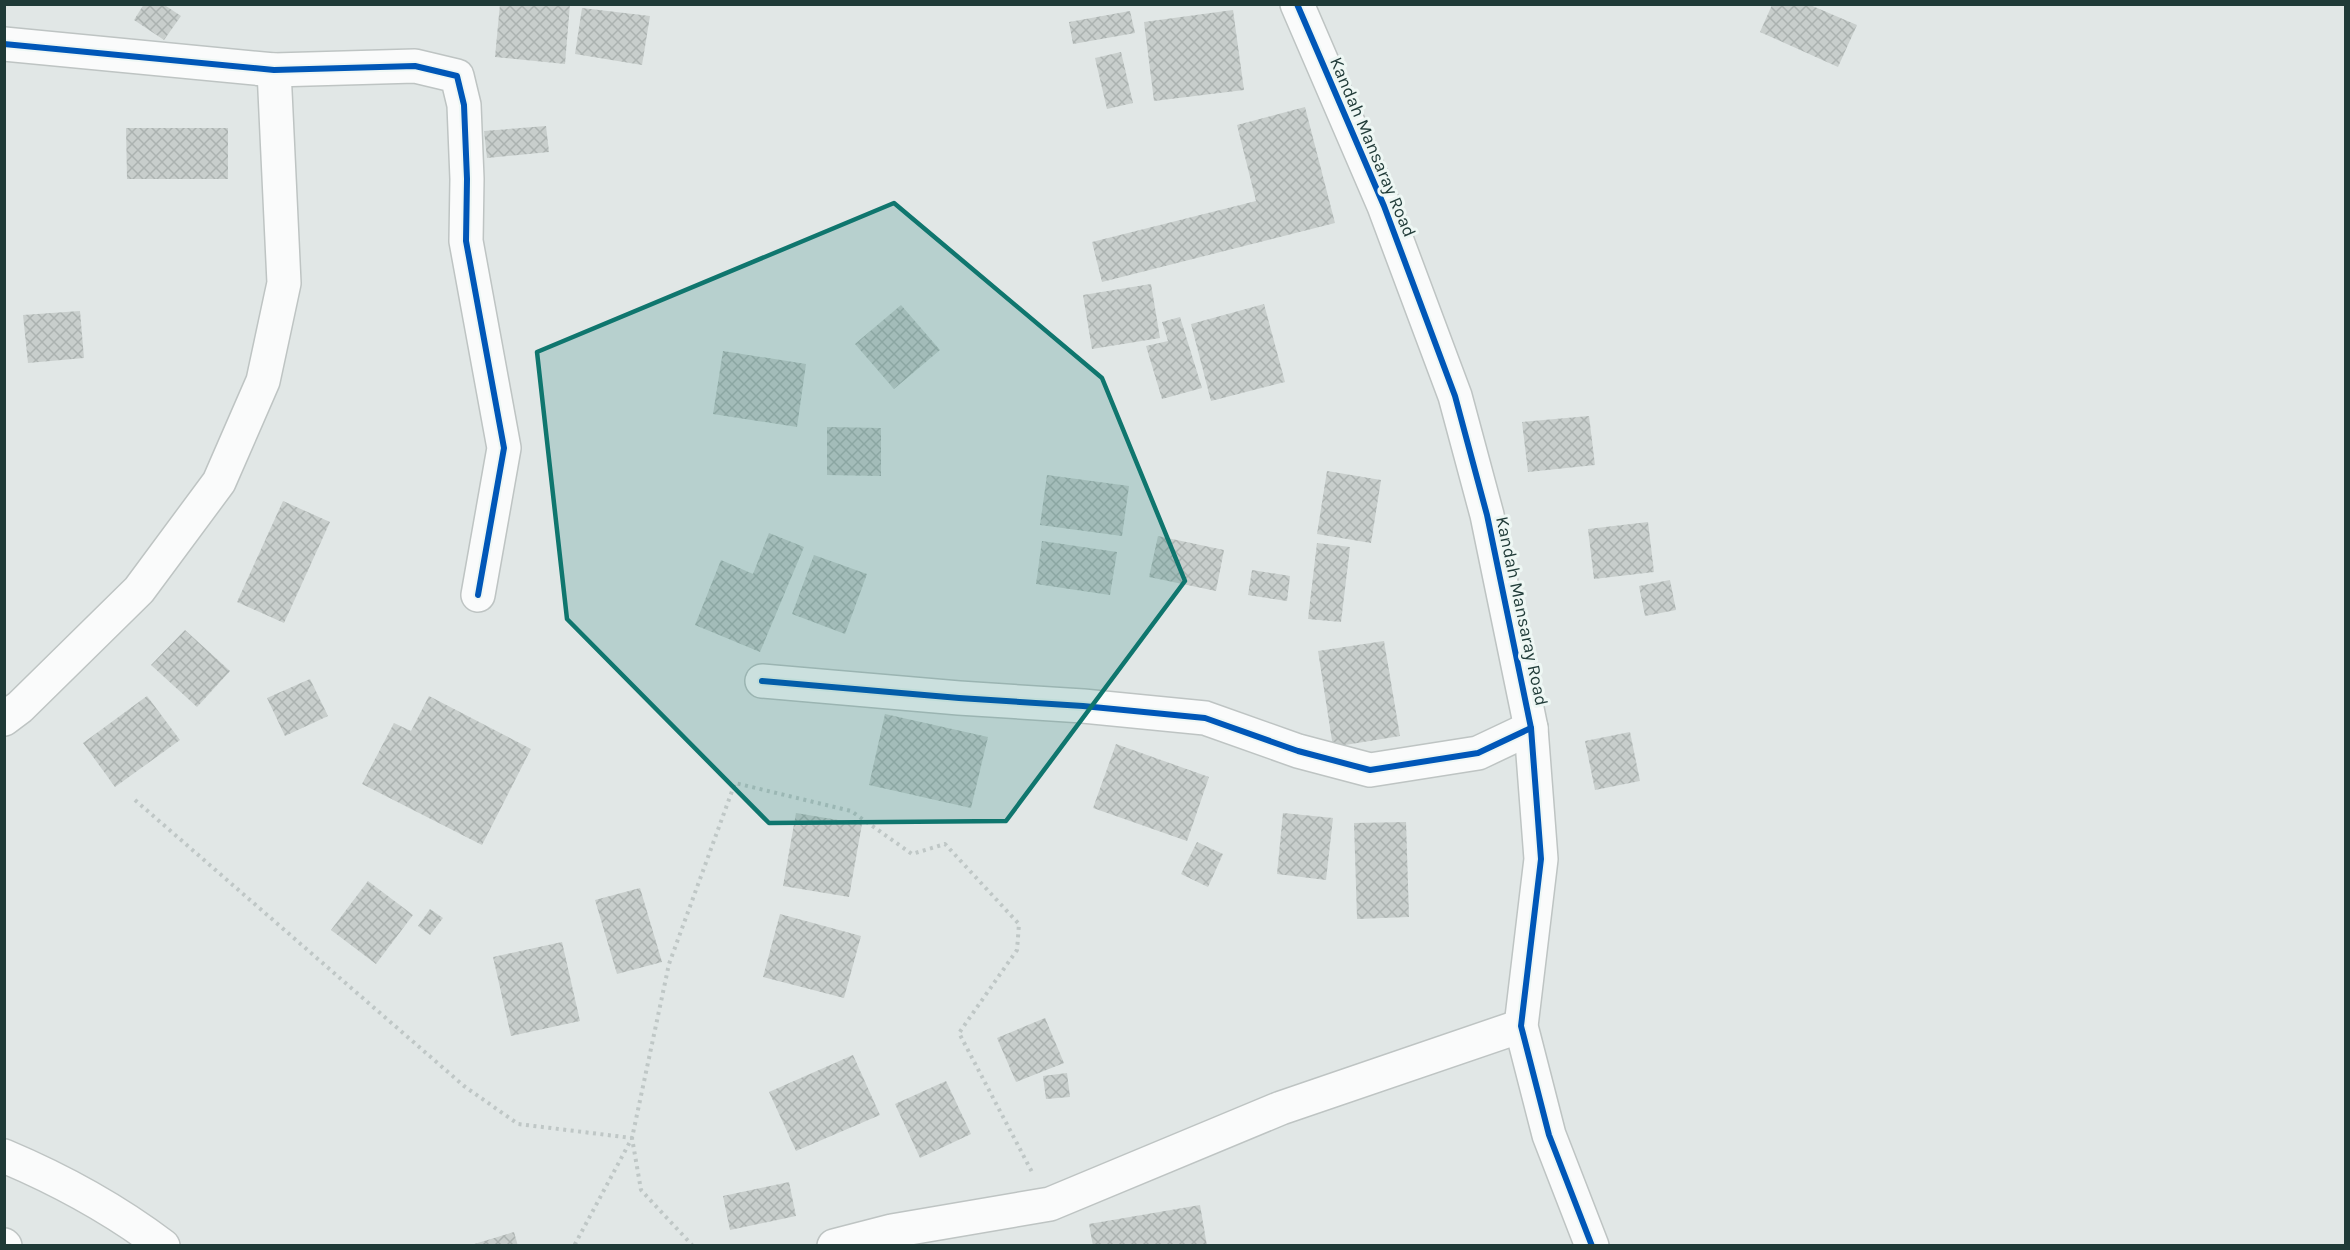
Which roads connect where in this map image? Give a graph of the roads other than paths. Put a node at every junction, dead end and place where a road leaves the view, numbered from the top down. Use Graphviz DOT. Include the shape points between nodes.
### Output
graph roads {
  1 [pos="1297,4"];
  2 [pos="4,44"];
  3 [pos="274,70"];
  4 [pos="478,595"];
  5 [pos="762,681"];
  6 [pos="4,719"];
  7 [pos="1531,729"];
  8 [pos="1521,1026"];
  9 [pos="4,1156"];
  10 [pos="163,1245"];
  11 [pos="834,1245"];
  12 [pos="1592,1245"];
  1 -- 7 [label="street, Kandah Mansaray Road" via="1384,206 1455,396 1487,515"];
  2 -- 3 [label="street"];
  3 -- 4 [label="street" via="415,66 457,76 464,105 466,241 504,448"];
  3 -- 6 [label="street" via="284,283 263,381 219,482 139,590"];
  5 -- 7 [label="street" via="1205,718 1298,752 1370,770 1479,753"];
  7 -- 8 [label="street, Kandah Mansaray Road" via="1541,859"];
  8 -- 11 [label="street" via="1281,1108 1050,1204"];
  8 -- 12 [label="street, Kandah Mansaray Road" via="1549,1135"];
  9 -- 10 [label="street" via="53,1176"];
}
